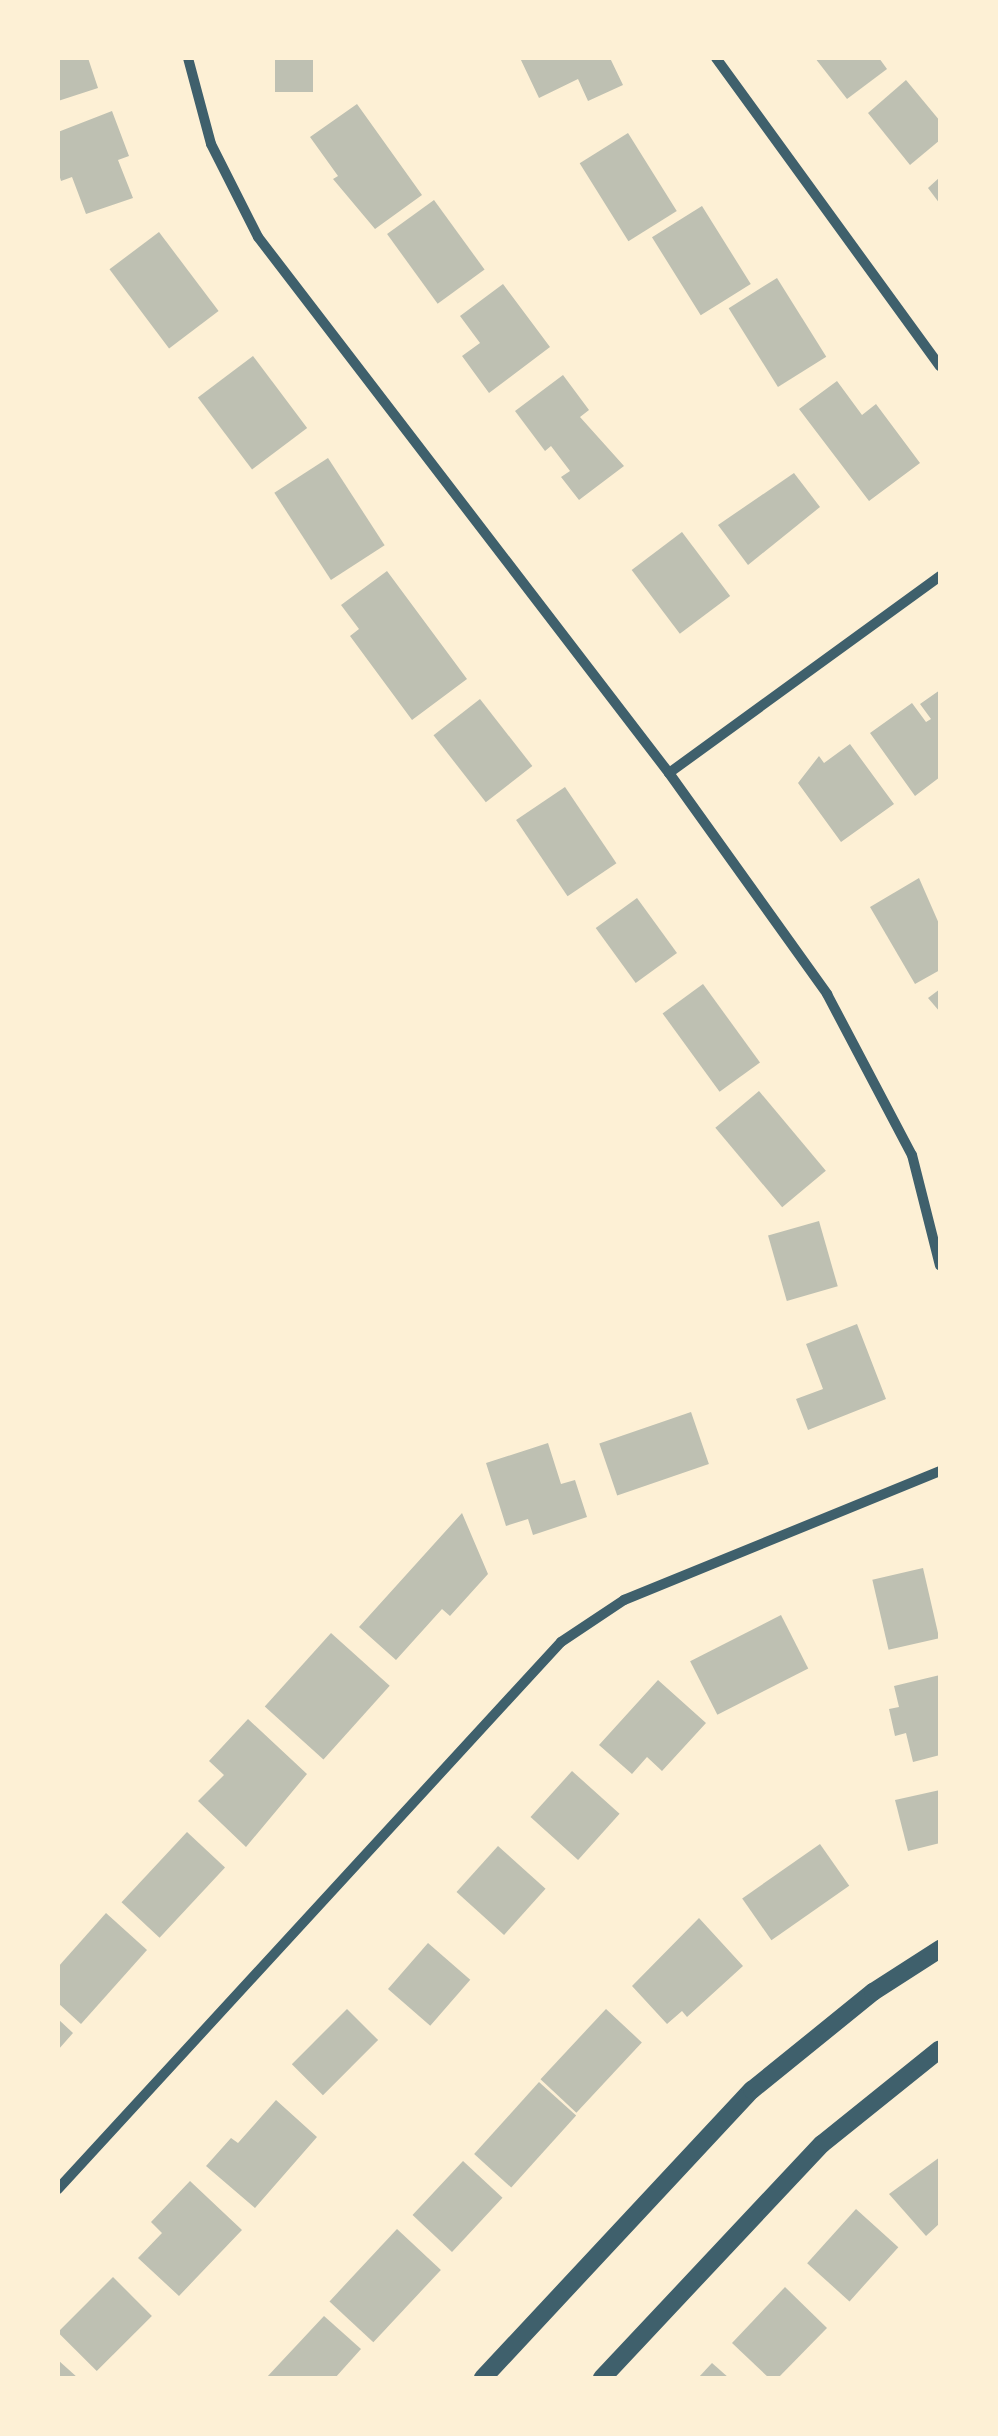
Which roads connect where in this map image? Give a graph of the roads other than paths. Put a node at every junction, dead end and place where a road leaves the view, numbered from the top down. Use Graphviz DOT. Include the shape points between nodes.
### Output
graph roads {
  1 [pos="188,58"];
  2 [pos="716,58"];
  3 [pos="940,366"];
  4 [pos="940,576"];
  5 [pos="669,773"];
  6 [pos="935,1216"];
  7 [pos="940,1266"];
  8 [pos="940,1471"];
  9 [pos="940,1949"];
  10 [pos="940,2049"];
  11 [pos="58,2189"];
  12 [pos="483,2378"];
  13 [pos="602,2378"];
  1 -- 5 [label="street" via="211,144 258,237"];
  2 -- 3 [label="street"];
  4 -- 5 [label="street"];
  5 -- 6 [label="street" via="827,994 892,1112"];
  6 -- 7 [label="street"];
  8 -- 11 [label="street" via="624,1600 561,1642"];
  9 -- 12 [label="street" via="872,1992 752,2090"];
  10 -- 13 [label="street" via="822,2144"];
}
